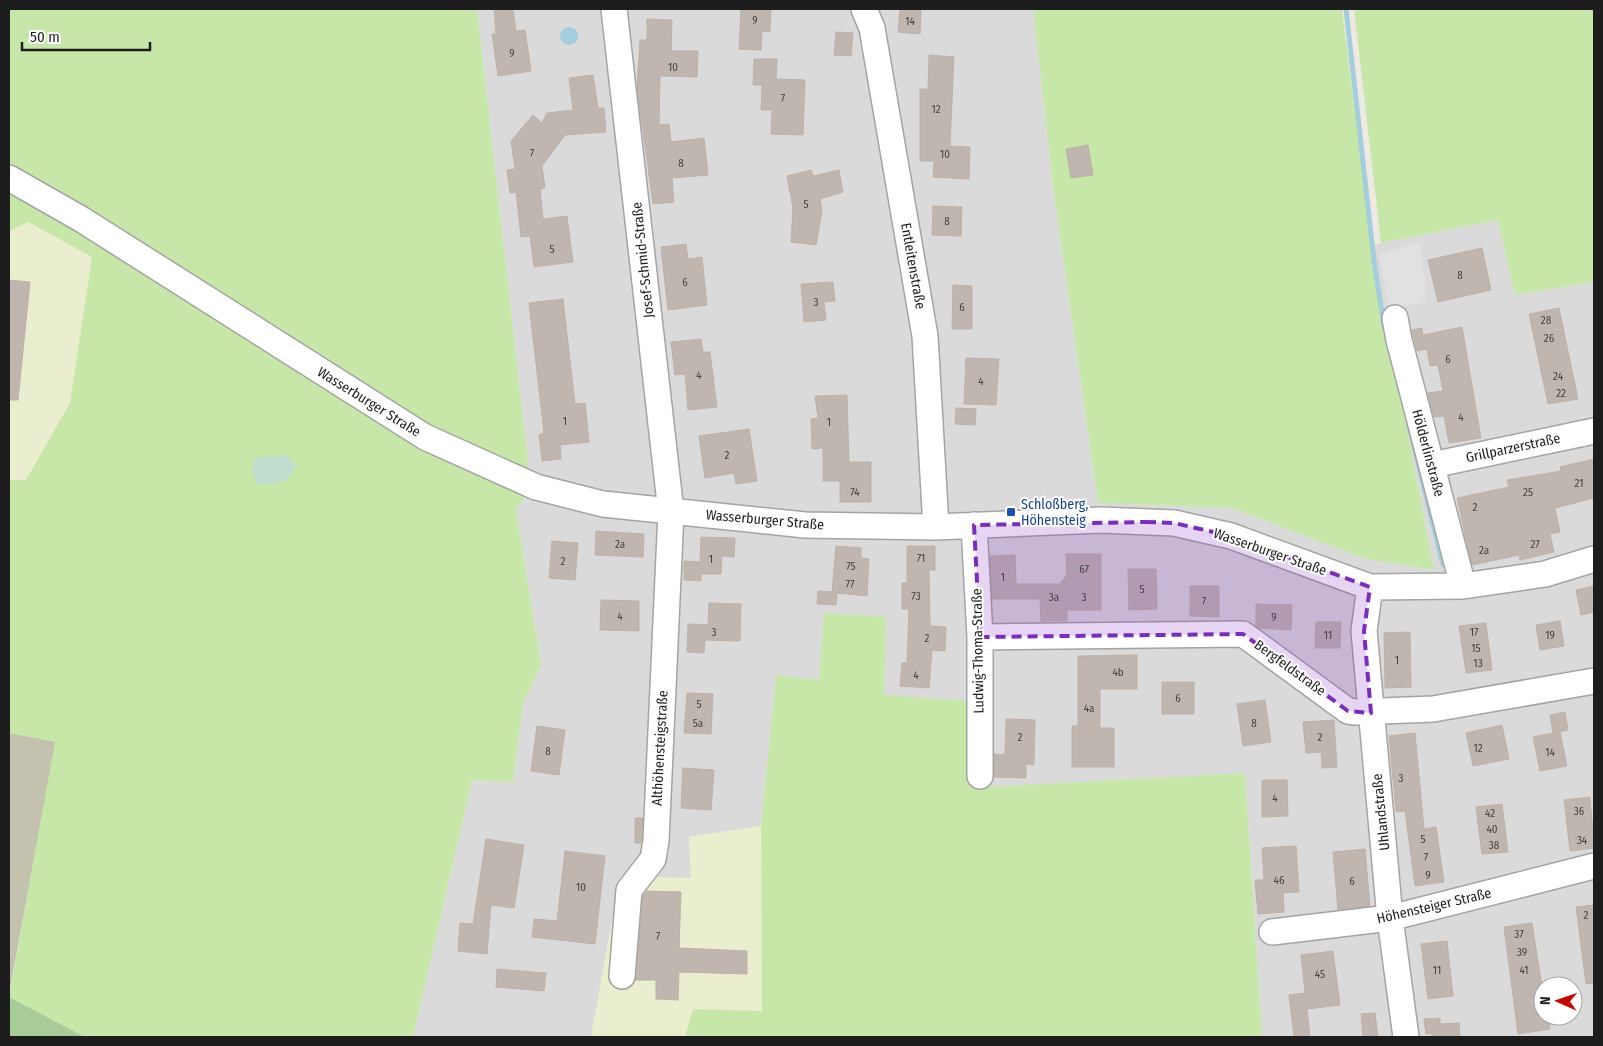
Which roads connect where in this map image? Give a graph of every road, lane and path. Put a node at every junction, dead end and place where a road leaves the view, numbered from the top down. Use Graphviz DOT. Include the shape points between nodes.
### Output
graph roads {
  1 [pos="614,9"];
  2 [pos="864,9"];
  3 [pos="9,178"];
  4 [pos="1396,318"];
  5 [pos="1594,431"];
  6 [pos="1432,465"];
  7 [pos="671,512"];
  8 [pos="974,525"];
  9 [pos="936,527"];
  10 [pos="1594,559"];
  11 [pos="1463,586"];
  12 [pos="1370,587"];
  13 [pos="980,637"];
  14 [pos="1594,681"];
  15 [pos="1371,713"];
  16 [pos="980,776"];
  17 [pos="1594,866"];
  18 [pos="1390,918"];
  19 [pos="1272,932"];
  20 [pos="622,976"];
  21 [pos="1406,1037"];
  1 -- 7 [label="street, Josef-Schmid-Straße"];
  2 -- 9 [label="street, Entleitenstraße" via="872,28 925,336"];
  3 -- 7 [label="street, Wasserburger Straße" via="81,219 425,437 536,487 603,504"];
  4 -- 6 [label="street, Hölderlinstraße"];
  5 -- 6 [label="street, Grillparzerstraße"];
  6 -- 11 [label="street, Hölderlinstraße"];
  7 -- 9 [label="street, Wasserburger Straße" via="805,525"];
  7 -- 20 [label="street, Althöhensteigstraße" via="656,841 653,859 629,890"];
  8 -- 9 [label="street, Wasserburger Straße"];
  8 -- 12 [label="street, Wasserburger Straße" via="1102,520 1174,523 1231,536"];
  8 -- 13 [label="street, Ludwig-Thoma-Straße"];
  10 -- 11 [label="street, Wasserburger Straße" via="1545,574"];
  11 -- 12 [label="street, Wasserburger Straße"];
  12 -- 15 [label="street, Uhlandstraße" via="1364,631"];
  13 -- 15 [label="street, Bergfeldstraße" via="1243,634 1348,711"];
  13 -- 16 [label="street, Ludwig-Thoma-Straße"];
  14 -- 15 [label="street, Bergfeldstraße" via="1433,709"];
  15 -- 18 [label="street, Uhlandstraße"];
  17 -- 18 [label="street, Höhensteiger Straße"];
  18 -- 19 [label="street, Höhensteiger Straße"];
  18 -- 21 [label="street, Uhlandstraße"];
}
